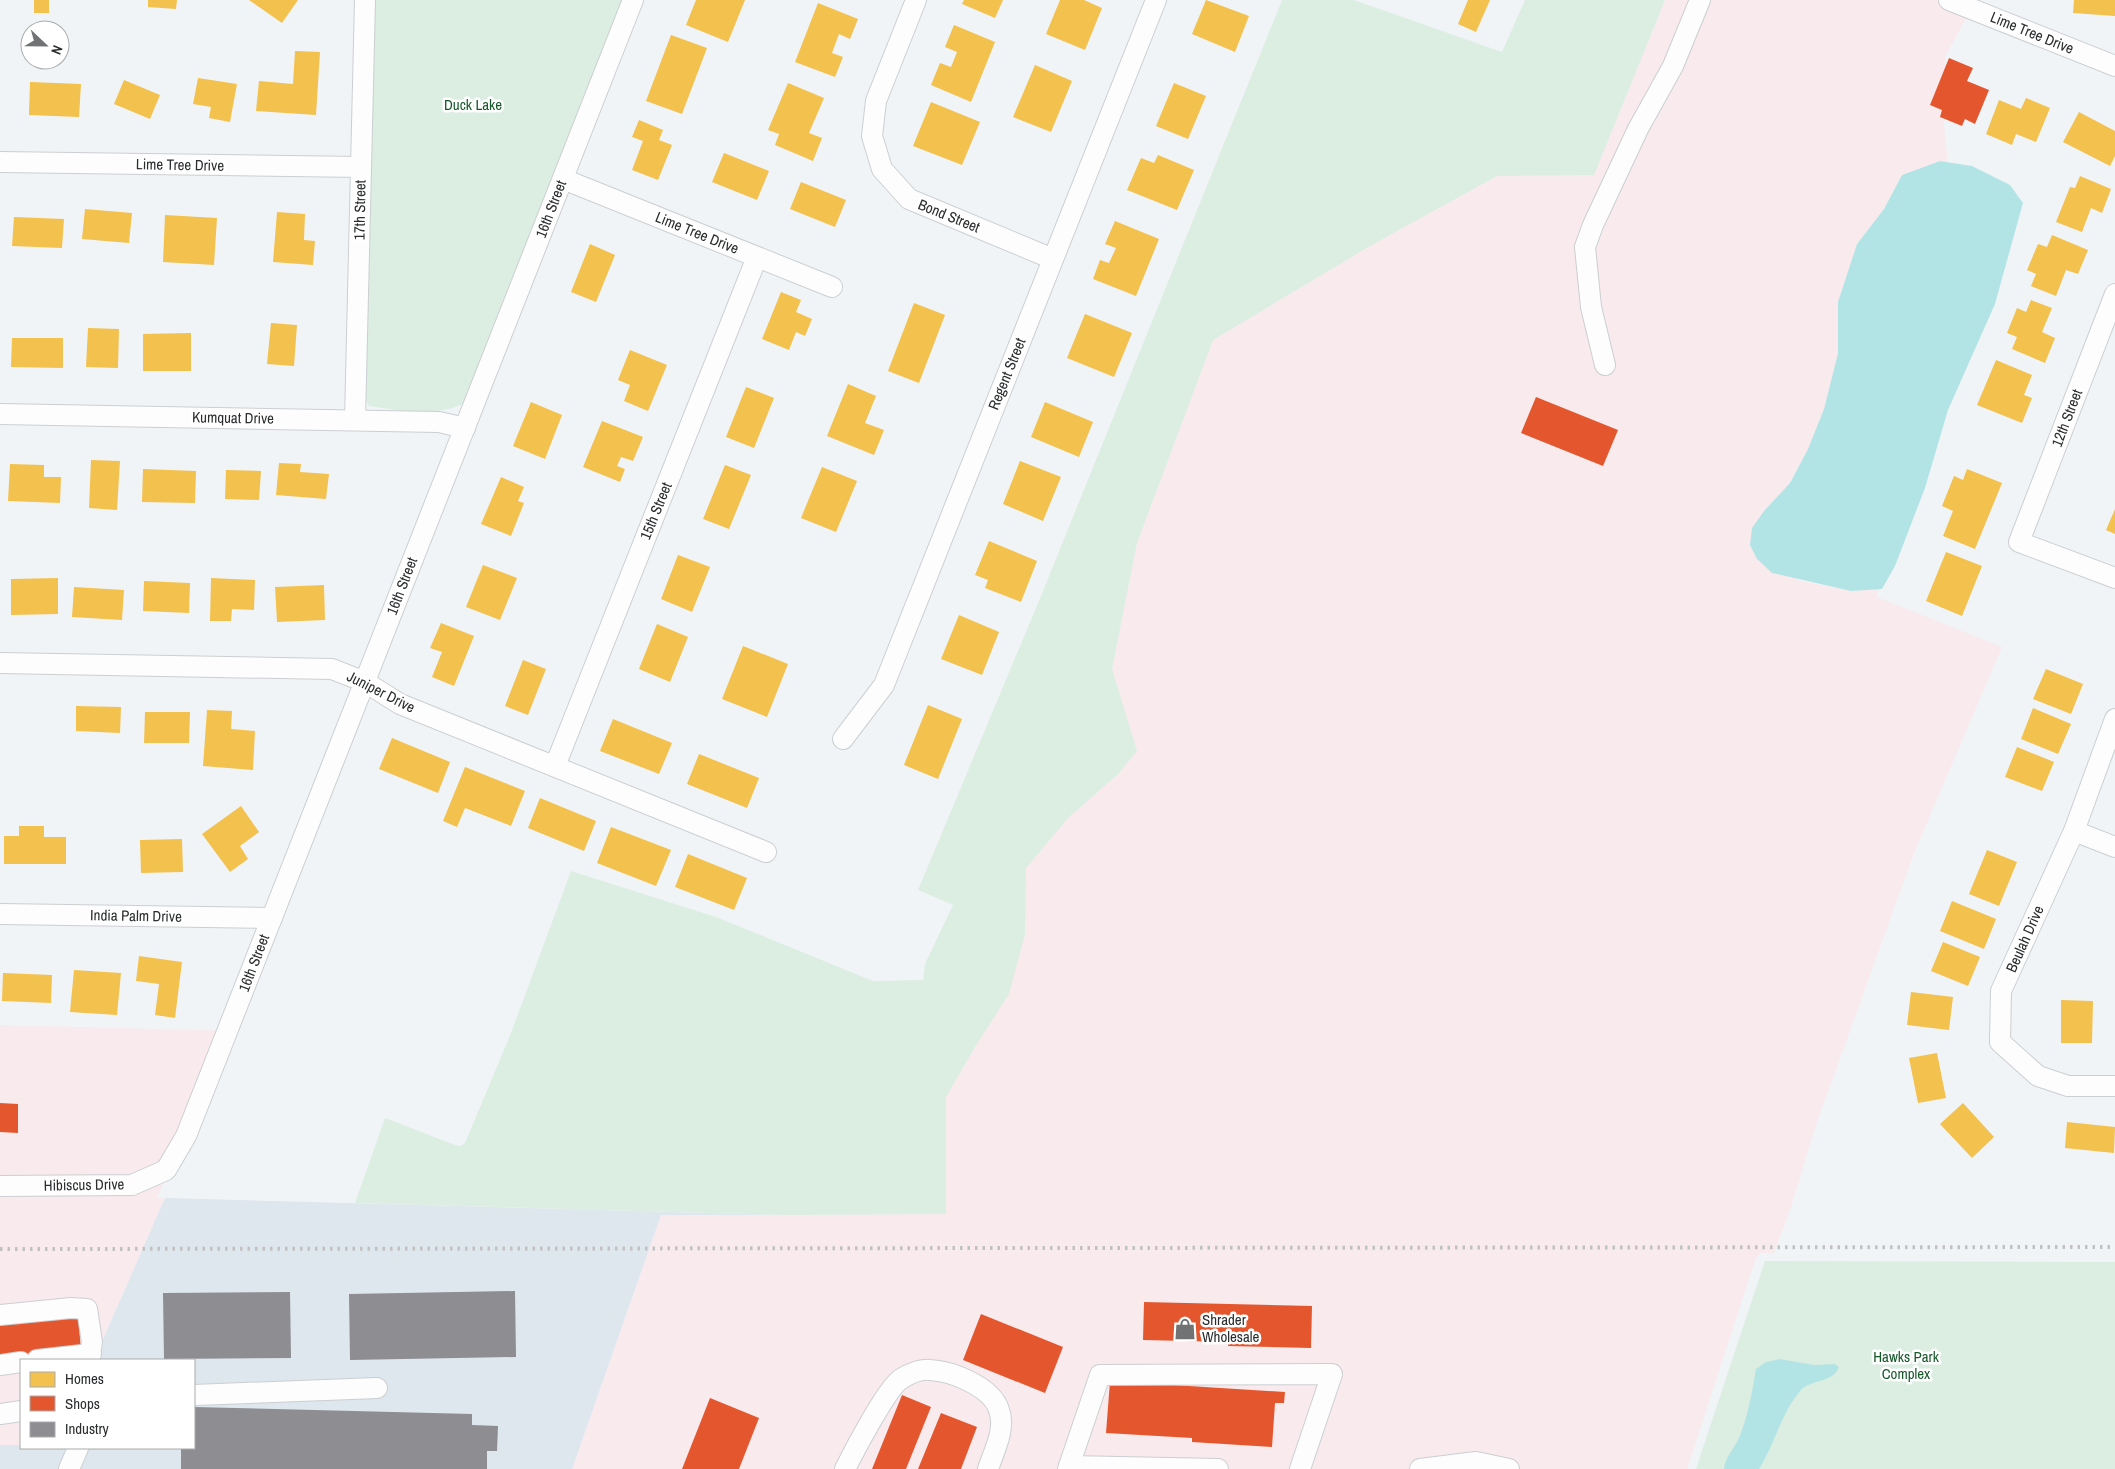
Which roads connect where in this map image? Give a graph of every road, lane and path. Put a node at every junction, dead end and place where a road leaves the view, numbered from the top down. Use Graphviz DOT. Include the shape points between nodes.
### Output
graph roads {
  1 [pos="365,0"];
  2 [pos="633,0"];
  3 [pos="916,0"];
  4 [pos="1156,0"];
  5 [pos="1700,0"];
  6 [pos="1949,0"];
  7 [pos="2115,66"];
  8 [pos="0,162"];
  9 [pos="361,167"];
  10 [pos="563,179"];
  11 [pos="757,257"];
  12 [pos="1053,259"];
  13 [pos="832,287"];
  14 [pos="2115,294"];
  15 [pos="1605,365"];
  16 [pos="0,414"];
  17 [pos="355,420"];
  18 [pos="464,428"];
  19 [pos="2115,578"];
  20 [pos="0,663"];
  21 [pos="365,682"];
  22 [pos="2115,718"];
  23 [pos="843,739"];
  24 [pos="555,766"];
  25 [pos="2074,831"];
  26 [pos="2115,847"];
  27 [pos="766,852"];
  28 [pos="0,914"];
  29 [pos="272,918"];
  30 [pos="2115,1086"];
  31 [pos="166,1170"];
  32 [pos="0,1186"];
  33 [pos="0,1315"];
  34 [pos="90,1357"];
  35 [pos="55,1359"];
  36 [pos="20,1362"];
  37 [pos="0,1365"];
  38 [pos="377,1388"];
  39 [pos="195,1394"];
  40 [pos="20,1411"];
  41 [pos="0,1414"];
  42 [pos="78,1449"];
  43 [pos="1069,1467"];
  44 [pos="69,1469"];
  45 [pos="845,1469"];
  46 [pos="988,1469"];
  47 [pos="1218,1469"];
  48 [pos="1300,1469"];
  49 [pos="1420,1469"];
  50 [pos="1509,1469"];
  1 -- 9 [label="street, 17th Street"];
  2 -- 10 [label="street, 16th Street"];
  3 -- 12 [label="street, Bond Street" via="876,102 872,136 882,169 909,199"];
  4 -- 12 [label="street, Regent Street"];
  5 -- 15 [label="street" via="1674,66 1638,129 1585,247 1592,307"];
  6 -- 7 [label="street, Lime Tree Drive"];
  8 -- 9 [label="street, Lime Tree Drive"];
  9 -- 17 [label="street, 17th Street"];
  10 -- 11 [label="street, Lime Tree Drive"];
  10 -- 18 [label="street, 16th Street"];
  11 -- 13 [label="street, Lime Tree Drive"];
  11 -- 24 [label="street, 15th Street"];
  12 -- 23 [label="street, Regent Street" via="884,685"];
  14 -- 19 [label="street, 12th Street" via="2019,542"];
  16 -- 17 [label="street, Kumquat Drive"];
  17 -- 18 [label="street, Kumquat Drive" via="439,422"];
  18 -- 21 [label="street, 16th Street"];
  20 -- 21 [label="street, Juniper Drive" via="332,669"];
  21 -- 24 [label="street, Juniper Drive" via="400,704"];
  21 -- 29 [label="street, 16th Street"];
  22 -- 25 [label="street, Beulah Drive"];
  24 -- 27 [label="street, Juniper Drive"];
  25 -- 26 [label="street"];
  25 -- 30 [label="street, Beulah Drive" via="2001,991 2000,1042 2038,1076 2068,1086"];
  28 -- 29 [label="street, India Palm Drive"];
  29 -- 31 [label="street, 16th Street" via="186,1136"];
  31 -- 32 [label="street, Hibiscus Drive" via="132,1185"];
  33 -- 34 [label="street" via="87,1309 92,1342"];
  34 -- 35 [label="street"];
  36 -- 37 [label="street"];
  38 -- 39 [label="street"];
  40 -- 41 [label="street"];
  42 -- 44 [label="street"];
  43 -- 47 [label="street"];
  43 -- 48 [label="street" via="1100,1375 1332,1374"];
  45 -- 46 [label="street" via="861,1438 900,1379 917,1371 930,1370 964,1378 995,1401 1000,1411 1001,1430"];
  49 -- 50 [label="street" via="1476,1462"];
}
